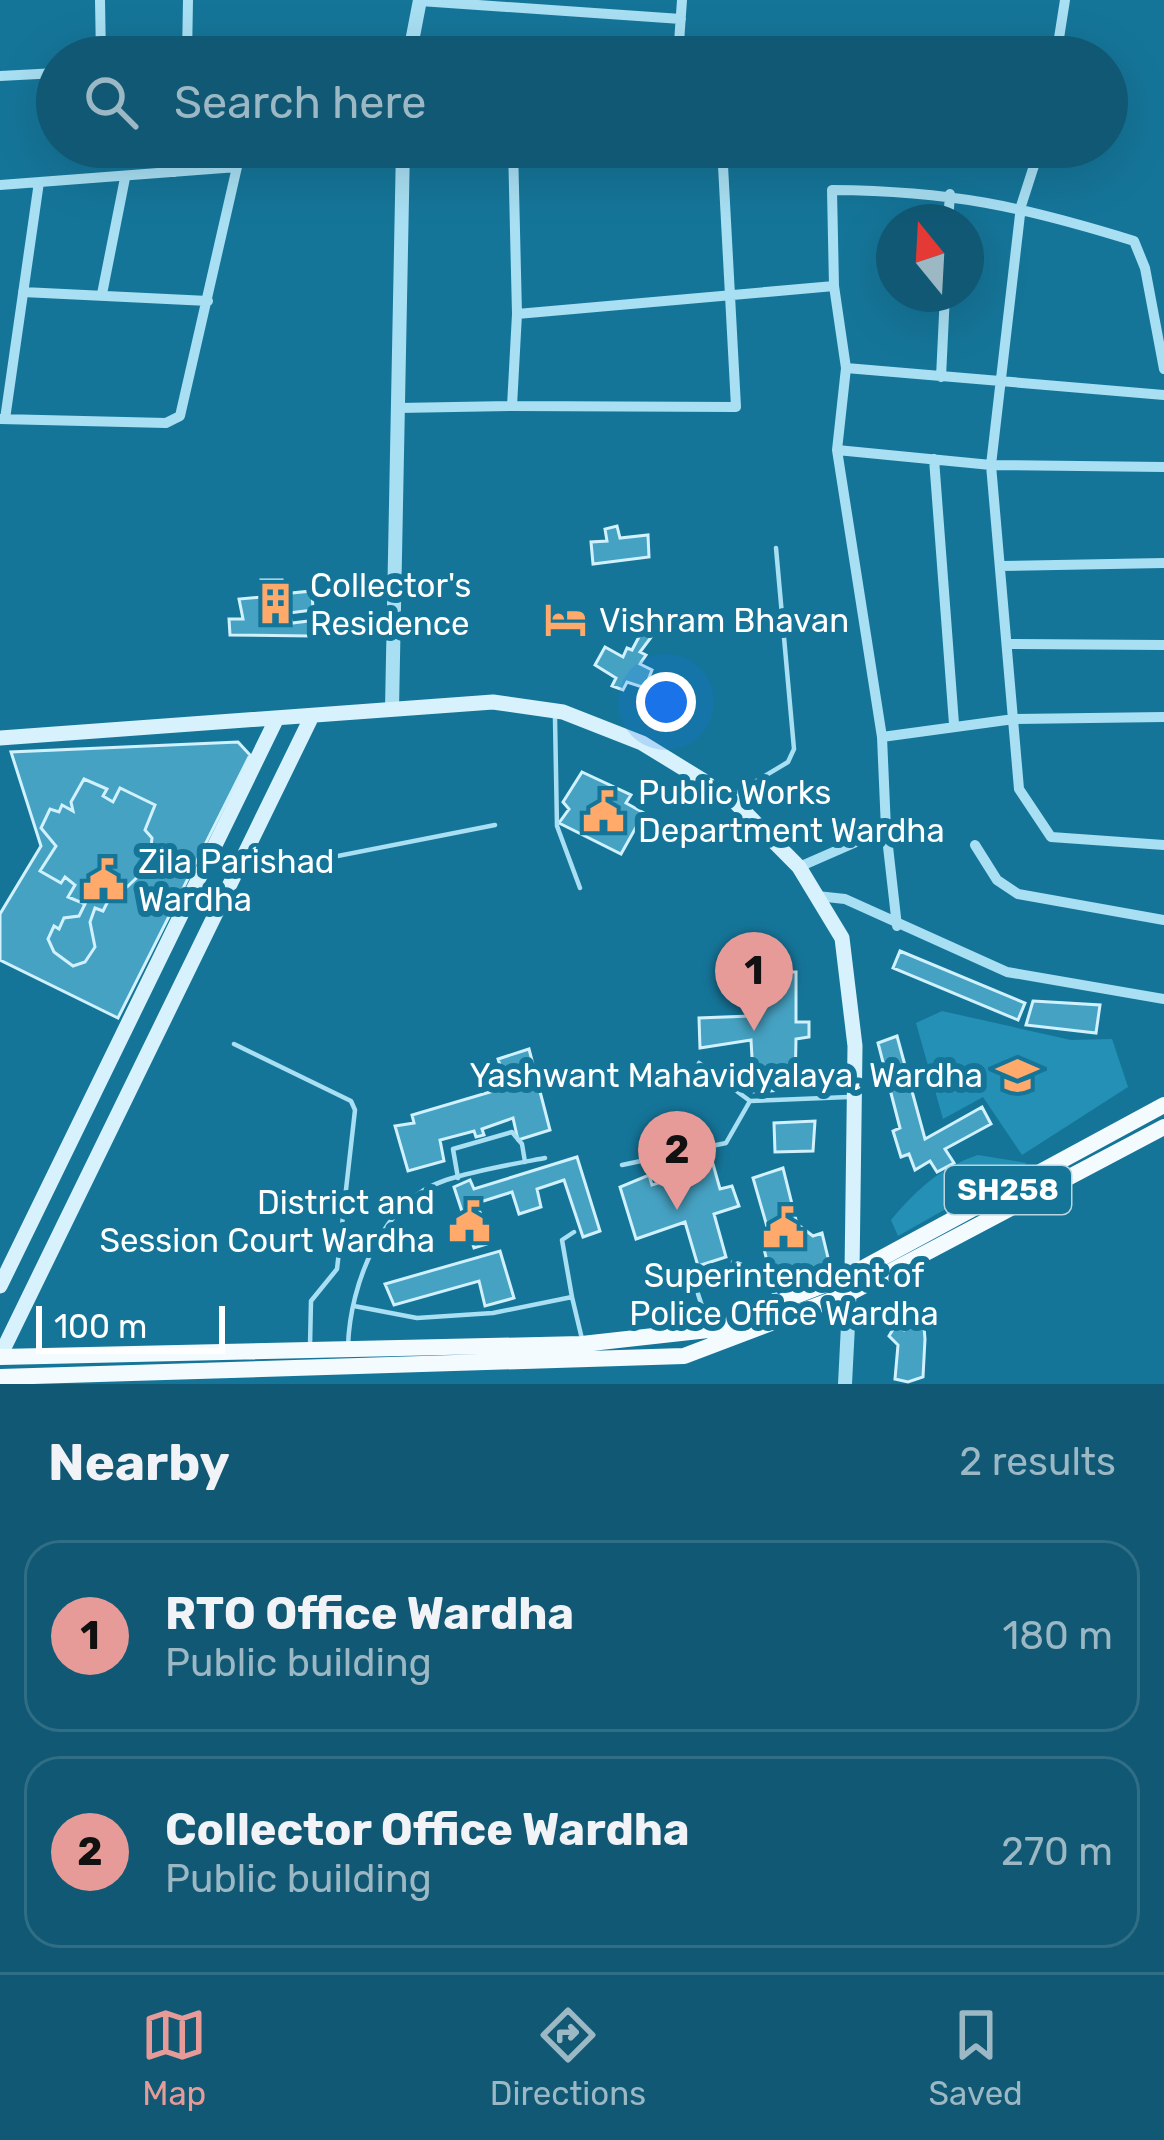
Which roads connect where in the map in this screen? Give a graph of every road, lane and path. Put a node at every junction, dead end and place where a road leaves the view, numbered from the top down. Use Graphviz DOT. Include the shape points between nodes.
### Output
graph roads {
  1 [pos="100,0"];
  2 [pos="188,0"];
  3 [pos="682,0"];
  4 [pos="1065,0"];
  5 [pos="420,1"];
  6 [pos="539,6"];
  7 [pos="682,19"];
  8 [pos="101,36"];
  9 [pos="187,36"];
  10 [pos="413,36"];
  11 [pos="680,36"];
  12 [pos="1060,36"];
  13 [pos="36,74"];
  14 [pos="0,76"];
  15 [pos="176,168"];
  16 [pos="225,168"];
  17 [pos="237,168"];
  18 [pos="403,168"];
  19 [pos="514,168"];
  20 [pos="724,168"];
  21 [pos="1033,168"];
  22 [pos="176,172"];
  23 [pos="125,178"];
  24 [pos="39,182"];
  25 [pos="0,184"];
  26 [pos="950,194"];
  27 [pos="949,204"];
  28 [pos="1021,206"];
  29 [pos="834,286"];
  30 [pos="23,292"];
  31 [pos="102,294"];
  32 [pos="734,295"];
  33 [pos="208,301"];
  34 [pos="944,312"];
  35 [pos="517,314"];
  36 [pos="846,368"];
  37 [pos="1164,369"];
  38 [pos="941,377"];
  39 [pos="1001,382"];
  40 [pos="1164,395"];
  41 [pos="512,406"];
  42 [pos="398,408"];
  43 [pos="3,419"];
  44 [pos="837,450"];
  45 [pos="934,459"];
  46 [pos="992,465"];
  47 [pos="1164,466"];
  48 [pos="776,548"];
  49 [pos="1164,563"];
  50 [pos="1000,566"];
  51 [pos="1007,644"];
  52 [pos="1164,645"];
  53 [pos="392,709"];
  54 [pos="553,710"];
  55 [pos="311,716"];
  56 [pos="1164,717"];
  57 [pos="1014,719"];
  58 [pos="276,720"];
  59 [pos="955,724"];
  60 [pos="0,737"];
  61 [pos="882,737"];
  62 [pos="730,797"];
  63 [pos="495,825"];
  64 [pos="886,829"];
  65 [pos="974,845"];
  66 [pos="1164,845"];
  67 [pos="799,867"];
  68 [pos="233,877"];
  69 [pos="580,888"];
  70 [pos="817,896"];
  71 [pos="1164,920"];
  72 [pos="897,926"];
  73 [pos="1164,999"];
  74 [pos="234,1044"];
  75 [pos="699,1064"];
  76 [pos="854,1097"];
  77 [pos="750,1101"];
  78 [pos="1164,1105"];
  79 [pos="1164,1127"];
  80 [pos="545,1158"];
  81 [pos="525,1162"];
  82 [pos="622,1165"];
  83 [pos="458,1178"];
  84 [pos="574,1232"];
  85 [pos="733,1262"];
  86 [pos="701,1271"];
  87 [pos="850,1284"];
  88 [pos="0,1286"];
  89 [pos="572,1297"];
  90 [pos="783,1305"];
  91 [pos="354,1306"];
  92 [pos="759,1321"];
  93 [pos="708,1330"];
  94 [pos="679,1334"];
  95 [pos="310,1352"];
  96 [pos="582,1353"];
  97 [pos="0,1356"];
  98 [pos="684,1356"];
  99 [pos="349,1368"];
  100 [pos="0,1377"];
  101 [pos="845,1384"];
  1 -- 8 [label="street"];
  2 -- 9 [label="street"];
  3 -- 7 [label="street"];
  4 -- 12 [label="street"];
  5 -- 6 [label="street"];
  5 -- 10 [label="street"];
  6 -- 7 [label="street"];
  7 -- 11 [label="street"];
  13 -- 14 [label="street"];
  15 -- 22 [label="street"];
  16 -- 22 [label="street"];
  17 -- 33 [label="street"];
  18 -- 42 [label="street"];
  19 -- 35 [label="street"];
  20 -- 32 [label="street"];
  21 -- 28 [label="street"];
  22 -- 23 [label="street"];
  23 -- 24 [label="street"];
  23 -- 31 [label="street"];
  24 -- 25 [label="street"];
  24 -- 30 [label="street"];
  26 -- 27 [label="street"];
  26 -- 28 [label="street"];
  26 -- 29 [label="street" via="832,190"];
  28 -- 37 [label="street" via="1134,241"];
  28 -- 39 [label="street"];
  29 -- 32 [label="street"];
  29 -- 36 [label="street"];
  30 -- 31 [label="street"];
  30 -- 43 [label="street"];
  31 -- 33 [label="street"];
  32 -- 35 [label="street"];
  32 -- 41 [label="street" via="736,407"];
  33 -- 43 [label="street" via="173,421"];
  34 -- 38 [label="street"];
  35 -- 41 [label="street"];
  36 -- 38 [label="street"];
  36 -- 44 [label="street"];
  38 -- 39 [label="street"];
  39 -- 40 [label="street"];
  39 -- 46 [label="street"];
  41 -- 42 [label="street"];
  42 -- 53 [label="street"];
  44 -- 45 [label="street"];
  44 -- 61 [label="street"];
  45 -- 46 [label="street"];
  45 -- 59 [label="street"];
  46 -- 47 [label="street"];
  46 -- 50 [label="street"];
  48 -- 62 [label="lane" via="794,749"];
  49 -- 50 [label="street"];
  50 -- 51 [label="street"];
  51 -- 52 [label="street"];
  51 -- 57 [label="street"];
  53 -- 54 [label="main road" via="493,702"];
  53 -- 55 [label="main road"];
  54 -- 62 [label="main road" via="642,743"];
  54 -- 69 [label="lane" via="557,826"];
  55 -- 58 [label="main road"];
  55 -- 68 [label="main road"];
  56 -- 57 [label="street"];
  57 -- 59 [label="street"];
  57 -- 66 [label="street" via="1019,789 1051,837"];
  58 -- 60 [label="main road"];
  58 -- 88 [label="main road"];
  59 -- 61 [label="street"];
  61 -- 64 [label="street"];
  62 -- 67 [label="main road"];
  63 -- 68 [label="lane"];
  64 -- 67 [label="street"];
  64 -- 72 [label="street"];
  65 -- 71 [label="street" via="997,880 1018,894"];
  67 -- 70 [label="main road"];
  68 -- 97 [label="main road"];
  70 -- 72 [label="street" via="845,899"];
  70 -- 76 [label="main road" via="842,938"];
  72 -- 73 [label="street" via="1024,977"];
  74 -- 95 [label="lane" via="355,1110 337,1269 311,1301"];
  75 -- 77 [label="lane"];
  76 -- 77 [label="lane"];
  76 -- 87 [label="main road"];
  77 -- 82 [label="lane" via="726,1142"];
  78 -- 87 [label="main road, SH258"];
  79 -- 87 [label="main road, SH258"];
  80 -- 81 [label="lane"];
  81 -- 83 [label="lane"];
  81 -- 83 [label="lane" via="512,1132 453,1149"];
  83 -- 91 [label="lane" via="396,1209"];
  84 -- 89 [label="lane" via="562,1240"];
  85 -- 90 [label="lane" via="755,1269"];
  86 -- 93 [label="lane" via="695,1285"];
  87 -- 90 [label="main road, SH258"];
  87 -- 92 [label="main road, SH258"];
  87 -- 101 [label="street"];
  89 -- 91 [label="lane" via="417,1318"];
  89 -- 96 [label="lane"];
  90 -- 92 [label="main road, SH258"];
  91 -- 99 [label="lane"];
  92 -- 93 [label="main road, SH258"];
  92 -- 98 [label="main road, SH258"];
  93 -- 94 [label="main road, SH258"];
  94 -- 96 [label="main road, SH258"];
  94 -- 98 [label="main road"];
  95 -- 97 [label="main road, SH258"];
  95 -- 99 [label="main road, SH258"];
  96 -- 98 [label="main road, SH258"];
  96 -- 99 [label="main road, SH258"];
  99 -- 100 [label="main road, SH258"];
}
